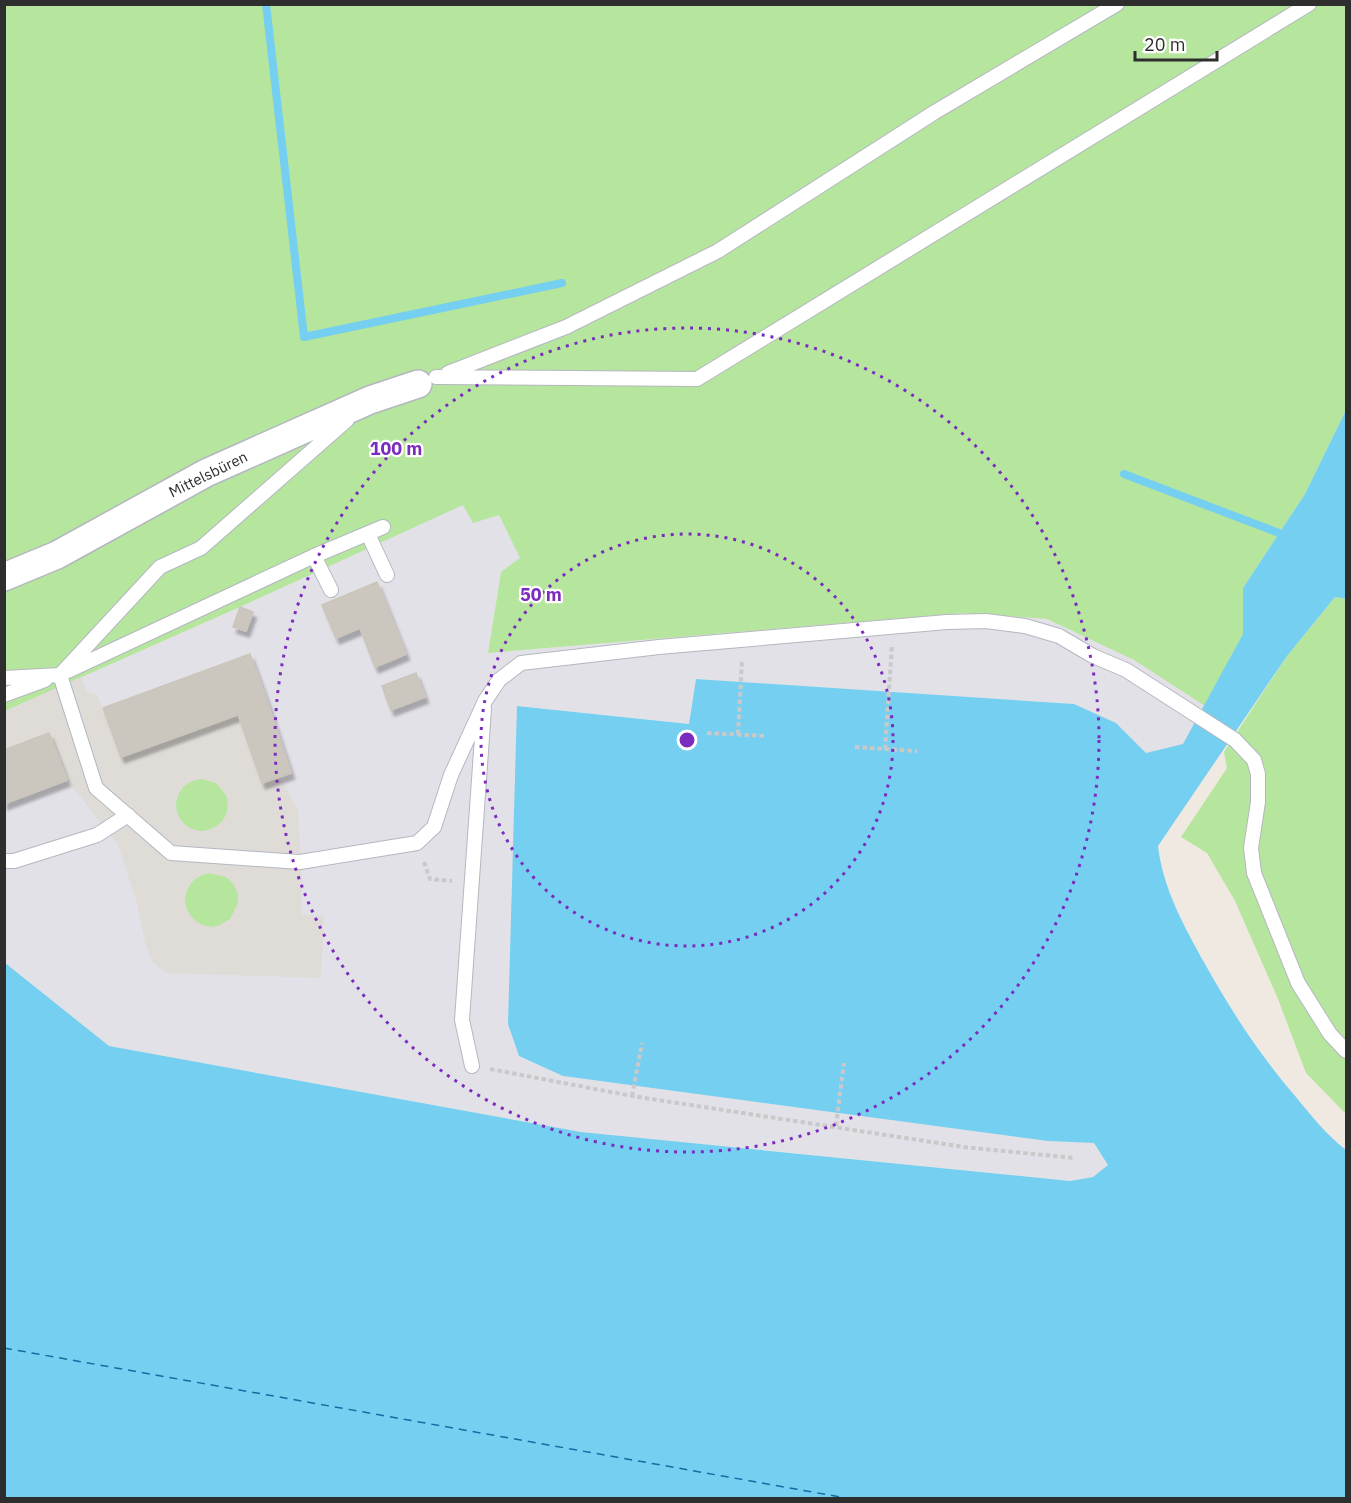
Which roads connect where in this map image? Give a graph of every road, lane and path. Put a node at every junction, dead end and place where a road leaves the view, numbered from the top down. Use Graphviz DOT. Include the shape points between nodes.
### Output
graph roads {
  1 [pos="1117,4"];
  2 [pos="1309,4"];
  3 [pos="427,380"];
  4 [pos="370,400"];
  5 [pos="383,527"];
  6 [pos="368,534"];
  7 [pos="314,556"];
  8 [pos="387,575"];
  9 [pos="4,577"];
  10 [pos="331,590"];
  11 [pos="893,627"];
  12 [pos="741,674"];
  13 [pos="60,675"];
  14 [pos="4,678"];
  15 [pos="4,695"];
  16 [pos="485,701"];
  17 [pos="707,733"];
  18 [pos="738,734"];
  19 [pos="766,736"];
  20 [pos="855,747"];
  21 [pos="885,749"];
  22 [pos="916,751"];
  23 [pos="128,815"];
  24 [pos="4,861"];
  25 [pos="642,1043"];
  26 [pos="1347,1051"];
  27 [pos="844,1063"];
  28 [pos="472,1066"];
  29 [pos="632,1096"];
  30 [pos="836,1126"];
  31 [pos="1074,1158"];
  1 -- 3 [label="lane" via="935,111 718,251 566,327"];
  2 -- 3 [label="lane" via="697,379"];
  3 -- 4 [label="street, Mittelsbüren"];
  4 -- 9 [label="street, Mittelsbüren" via="206,473 57,555"];
  4 -- 13 [label="lane" via="201,548 160,567"];
  5 -- 6 [label="lane"];
  6 -- 7 [label="lane"];
  6 -- 8 [label="lane"];
  7 -- 10 [label="lane"];
  7 -- 13 [label="lane"];
  11 -- 16 [label="lane" via="521,663 499,680"];
  11 -- 21 [label="path"];
  11 -- 26 [label="lane" via="986,621 1059,636 1126,670 1235,740 1254,760 1258,774 1251,848 1254,873 1298,983 1330,1034"];
  12 -- 18 [label="path"];
  13 -- 14 [label="lane"];
  13 -- 15 [label="lane"];
  13 -- 23 [label="lane" via="96,788"];
  16 -- 23 [label="lane" via="451,775 434,827 417,843 300,862 171,853"];
  16 -- 28 [label="lane" via="462,1020"];
  17 -- 18 [label="path"];
  18 -- 19 [label="path"];
  20 -- 21 [label="path"];
  21 -- 22 [label="path"];
  23 -- 24 [label="lane" via="97,835"];
  25 -- 29 [label="path"];
  27 -- 30 [label="path"];
  28 -- 29 [label="path"];
  29 -- 30 [label="path"];
  30 -- 31 [label="path" via="964,1147"];
}
